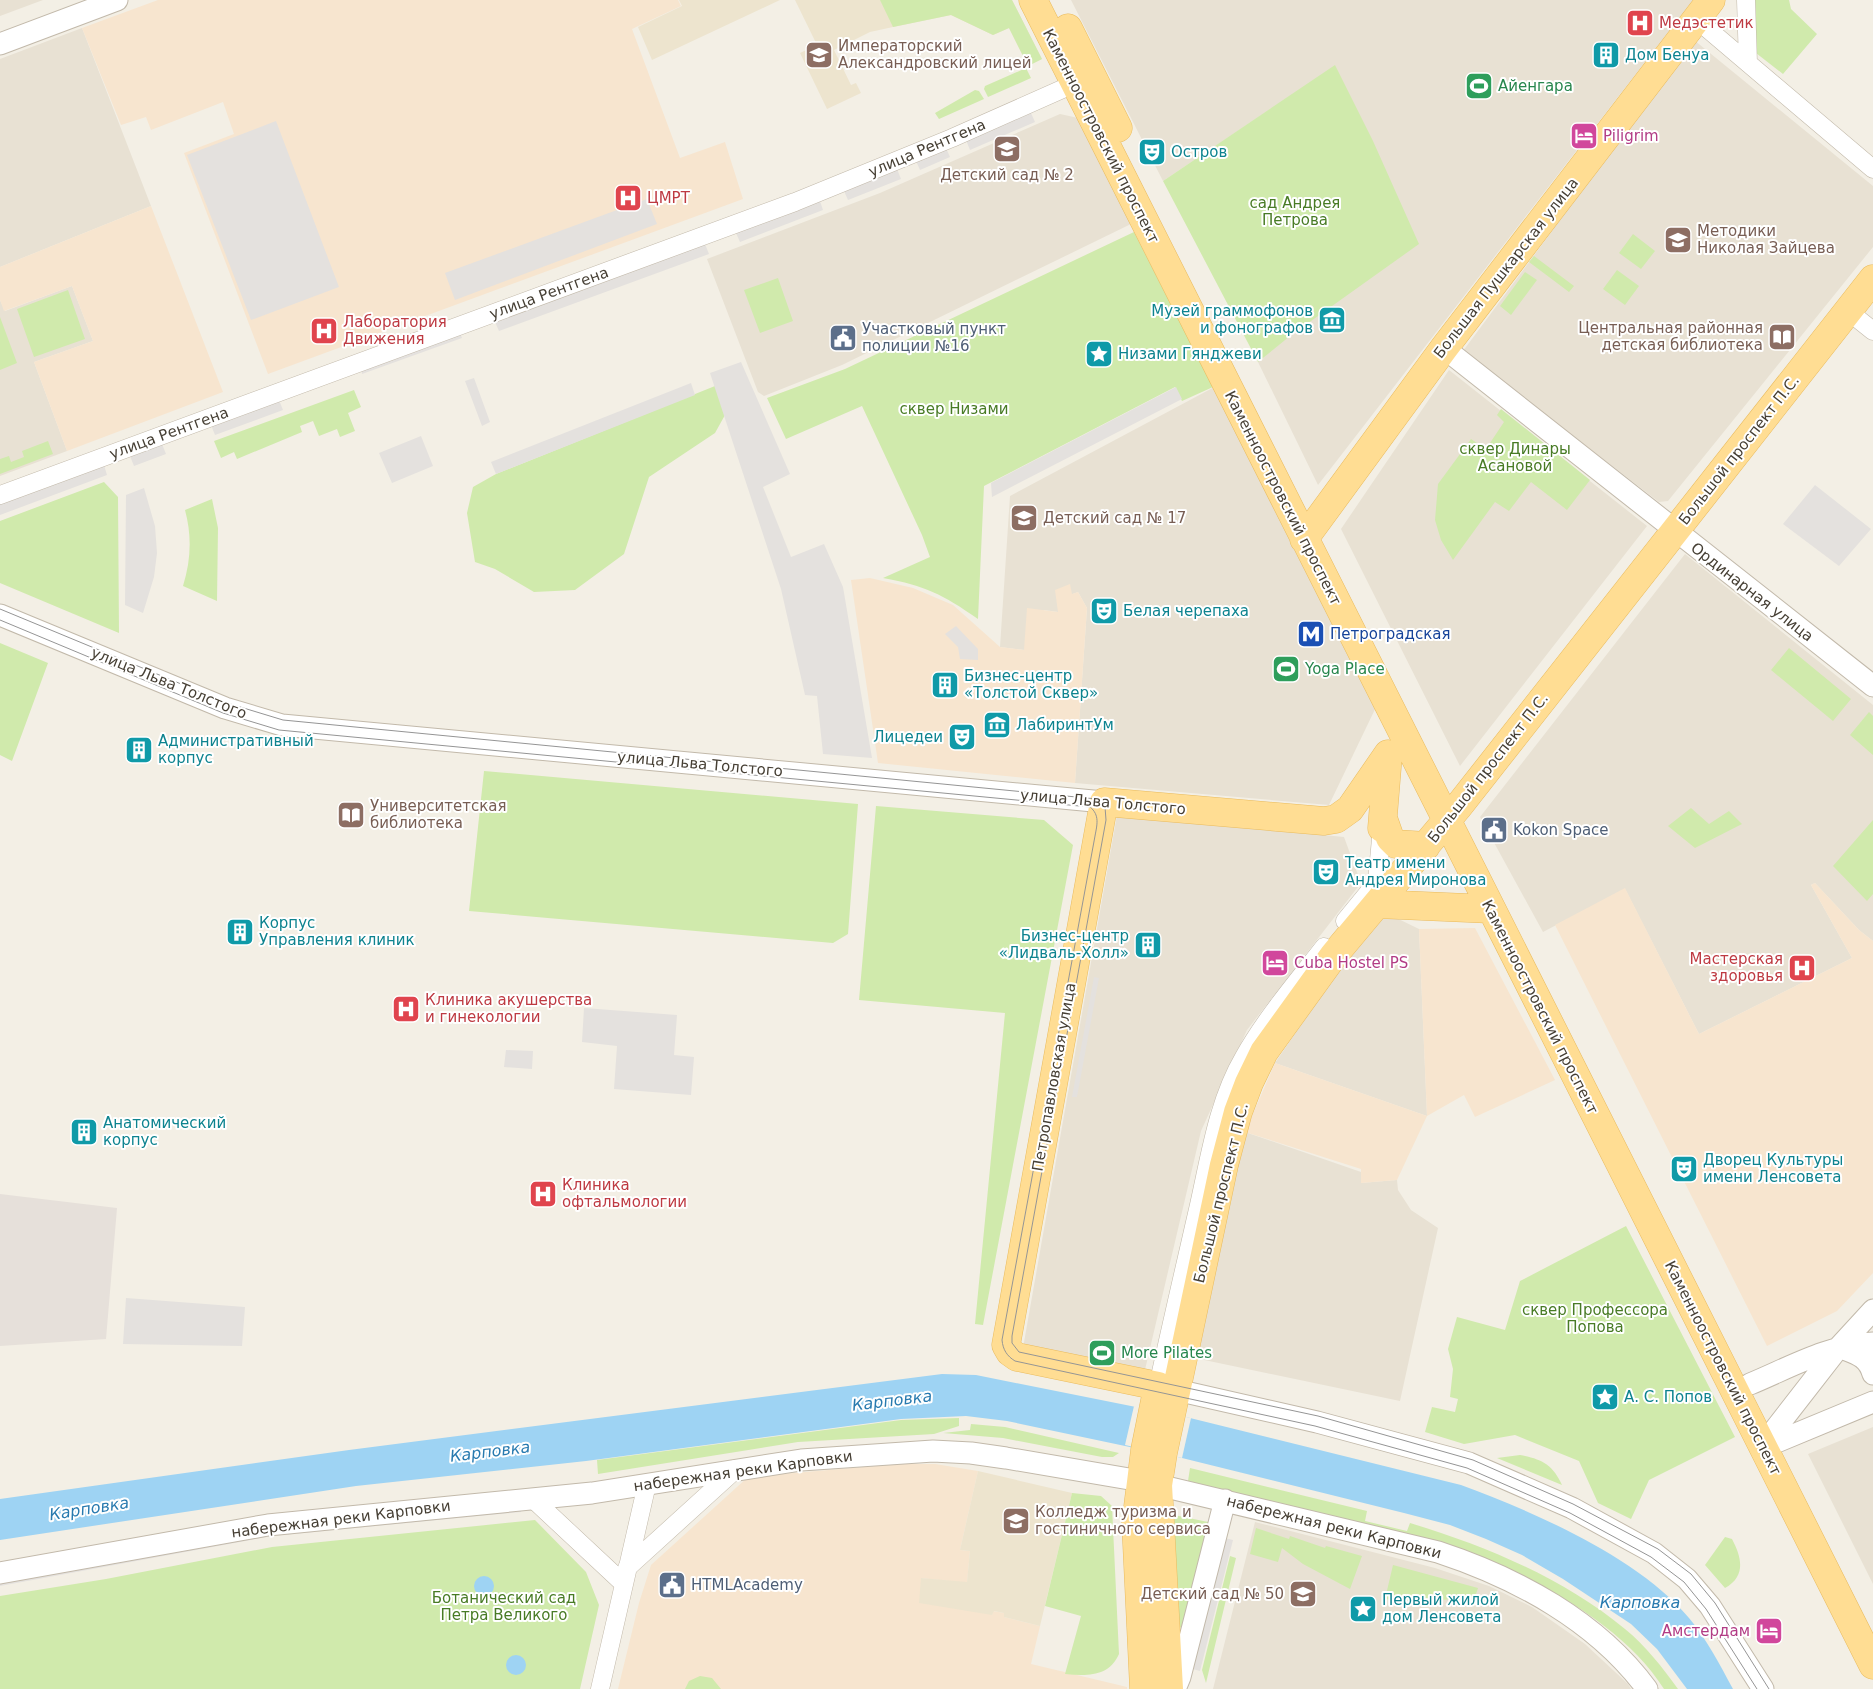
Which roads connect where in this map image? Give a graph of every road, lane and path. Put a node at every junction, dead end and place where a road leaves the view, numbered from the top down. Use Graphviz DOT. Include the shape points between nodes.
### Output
graph roads {
  1 [pos="116,0"];
  2 [pos="1032,0"];
  3 [pos="1054,0"];
  4 [pos="1746,0"];
  5 [pos="1703,10"];
  6 [pos="0,44"];
  7 [pos="1748,63"];
  8 [pos="1083,80"];
  9 [pos="1873,169"];
  10 [pos="1873,279"];
  11 [pos="1848,311"];
  12 [pos="1873,331"];
  13 [pos="1444,348"];
  14 [pos="0,495"];
  15 [pos="1310,531"];
  16 [pos="1675,531"];
  17 [pos="0,615"];
  18 [pos="1873,686"];
  19 [pos="1392,714"];
  20 [pos="1388,754"];
  21 [pos="1104,802"];
  22 [pos="1452,814"];
  23 [pos="1382,823"];
  24 [pos="1426,846"];
  25 [pos="1377,904"];
  26 [pos="1491,909"];
  27 [pos="1873,1310"];
  28 [pos="1873,1343"];
  29 [pos="1839,1347"];
  30 [pos="1873,1374"];
  31 [pos="1750,1384"];
  32 [pos="1873,1385"];
  33 [pos="1165,1400"];
  34 [pos="1870,1404"];
  35 [pos="1772,1439"];
  36 [pos="736,1469"];
  37 [pos="1150,1483"];
  38 [pos="646,1484"];
  39 [pos="533,1499"];
  40 [pos="1224,1500"];
  41 [pos="0,1574"];
  42 [pos="626,1576"];
  43 [pos="1873,1625"];
  44 [pos="1873,1665"];
  45 [pos="600,1689"];
  46 [pos="1144,1689"];
  47 [pos="1169,1689"];
  48 [pos="1175,1689"];
  49 [pos="1647,1689"];
  50 [pos="1762,1689"];
  1 -- 6 [label="street"];
  2 -- 8 [label="main road, Каменноостровский проспект"];
  3 -- 8 [label="main road, Каменноостровский проспект"];
  4 -- 7 [label="street"];
  5 -- 7 [label="street"];
  5 -- 13 [label="main road, Большая Пушкарская улица"];
  7 -- 9 [label="street"];
  8 -- 14 [label="street, улица Рентгена" via="794,202"];
  8 -- 15 [label="main road, Каменноостровский проспект"];
  10 -- 11 [label="main road, Большой проспект П.С."];
  11 -- 12 [label="street"];
  11 -- 16 [label="main road, Большой проспект П.С."];
  13 -- 15 [label="main road, Большая Пушкарская улица"];
  13 -- 16 [label="street, Ординарная улица"];
  15 -- 19 [label="main road, Каменноостровский проспект"];
  15 -- 22 [label="main road, Каменноостровский проспект"];
  16 -- 18 [label="street, Ординарная улица"];
  16 -- 22 [label="main road, Большой проспект П.С."];
  17 -- 21 [label="street, улица Льва Толстого" via="225,708 282,725"];
  19 -- 20 [label="main road"];
  19 -- 22 [label="main road, Каменноостровский проспект"];
  20 -- 21 [label="main road, улица Льва Толстого" via="1350,809 1342,816 1324,821"];
  20 -- 23 [label="main road"];
  21 -- 33 [label="main road, Петропавловская улица" via="1006,1345 1017,1356"];
  22 -- 24 [label="main road, Большой проспект П.С."];
  22 -- 26 [label="main road, Каменноостровский проспект"];
  22 -- 31 [label="main road, Каменноостровский проспект"];
  23 -- 24 [label="main road" via="1396,844"];
  23 -- 33 [label="street, Большой проспект П.С." via="1377,882 1270,1018 1243,1058 1223,1107"];
  24 -- 25 [label="main road, Большой проспект П.С."];
  25 -- 26 [label="main road"];
  25 -- 33 [label="main road, Большой проспект П.С." via="1334,954 1285,1020 1249,1083 1238,1112"];
  26 -- 35 [label="main road, Каменноостровский проспект"];
  27 -- 29 [label="street"];
  28 -- 29 [label="street"];
  29 -- 30 [label="street" via="1862,1356"];
  29 -- 31 [label="street"];
  29 -- 35 [label="street"];
  31 -- 35 [label="main road, Каменноостровский проспект"];
  32 -- 34 [label="street"];
  33 -- 37 [label="main road"];
  33 -- 50 [label="street" via="1316,1422 1469,1463 1572,1508 1654,1553 1687,1579 1710,1606"];
  34 -- 35 [label="street"];
  35 -- 43 [label="main road, Каменноостровский проспект"];
  35 -- 44 [label="main road, Каменноостровский проспект"];
  36 -- 37 [label="street, набережная реки Карповки" via="801,1460 933,1451 1006,1458"];
  36 -- 38 [label="street, набережная реки Карповки"];
  36 -- 42 [label="street"];
  37 -- 40 [label="street, набережная реки Карповки"];
  37 -- 46 [label="main road" via="1136,1547"];
  37 -- 47 [label="main road"];
  38 -- 39 [label="street, набережная реки Карповки"];
  38 -- 42 [label="street"];
  39 -- 41 [label="street, набережная реки Карповки" via="268,1525"];
  39 -- 42 [label="street"];
  40 -- 48 [label="street"];
  40 -- 49 [label="street, набережная реки Карповки" via="1438,1552 1495,1573 1558,1608 1598,1637 1626,1662"];
  42 -- 45 [label="street"];
}
